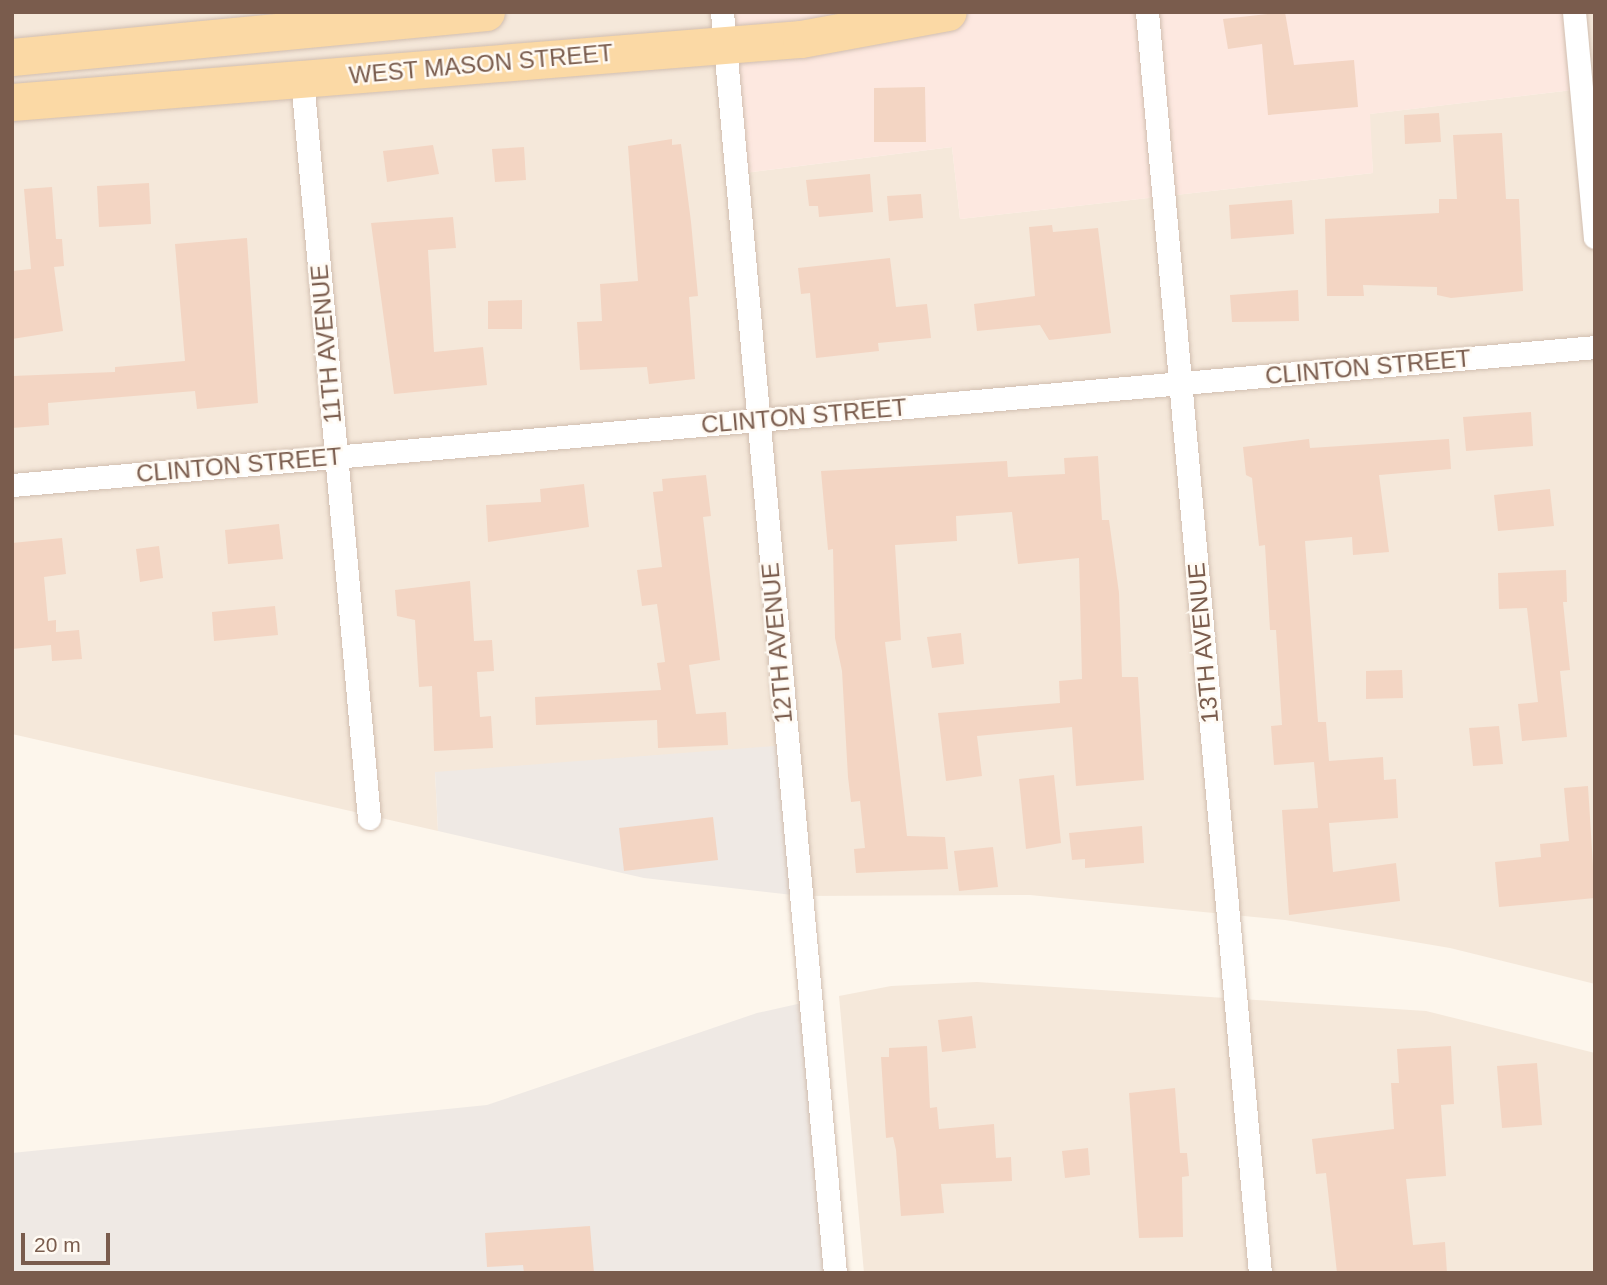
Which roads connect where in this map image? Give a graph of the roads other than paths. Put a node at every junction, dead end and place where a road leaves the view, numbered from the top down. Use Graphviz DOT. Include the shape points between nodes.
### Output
graph roads {
  1 [pos="486,12"];
  2 [pos="948,12"];
  3 [pos="1147,12"];
  4 [pos="1574,12"];
  5 [pos="297,22"];
  6 [pos="724,28"];
  7 [pos="12,57"];
  8 [pos="302,79"];
  9 [pos="12,102"];
  10 [pos="1595,237"];
  11 [pos="1595,347"];
  12 [pos="1181,383"];
  13 [pos="757,420"];
  14 [pos="336,457"];
  15 [pos="12,485"];
  16 [pos="369,818"];
  17 [pos="835,1273"];
  18 [pos="1259,1273"];
  1 -- 5 [label="main road, WEST MASON STREET"];
  2 -- 6 [label="main road, WEST MASON STREET" via="846,33"];
  3 -- 12 [label="street, 13TH AVENUE"];
  4 -- 10 [label="street"];
  5 -- 7 [label="main road, WEST MASON STREET"];
  6 -- 8 [label="main road, WEST MASON STREET"];
  6 -- 13 [label="street, 12TH AVENUE"];
  8 -- 9 [label="main road, WEST MASON STREET"];
  8 -- 14 [label="street, 11TH AVENUE"];
  11 -- 12 [label="street, CLINTON STREET"];
  12 -- 13 [label="street, CLINTON STREET"];
  12 -- 18 [label="street, 13TH AVENUE"];
  13 -- 14 [label="street, CLINTON STREET"];
  13 -- 17 [label="street, 12TH AVENUE"];
  14 -- 15 [label="street, CLINTON STREET"];
  14 -- 16 [label="street, 11TH AVENUE"];
}
